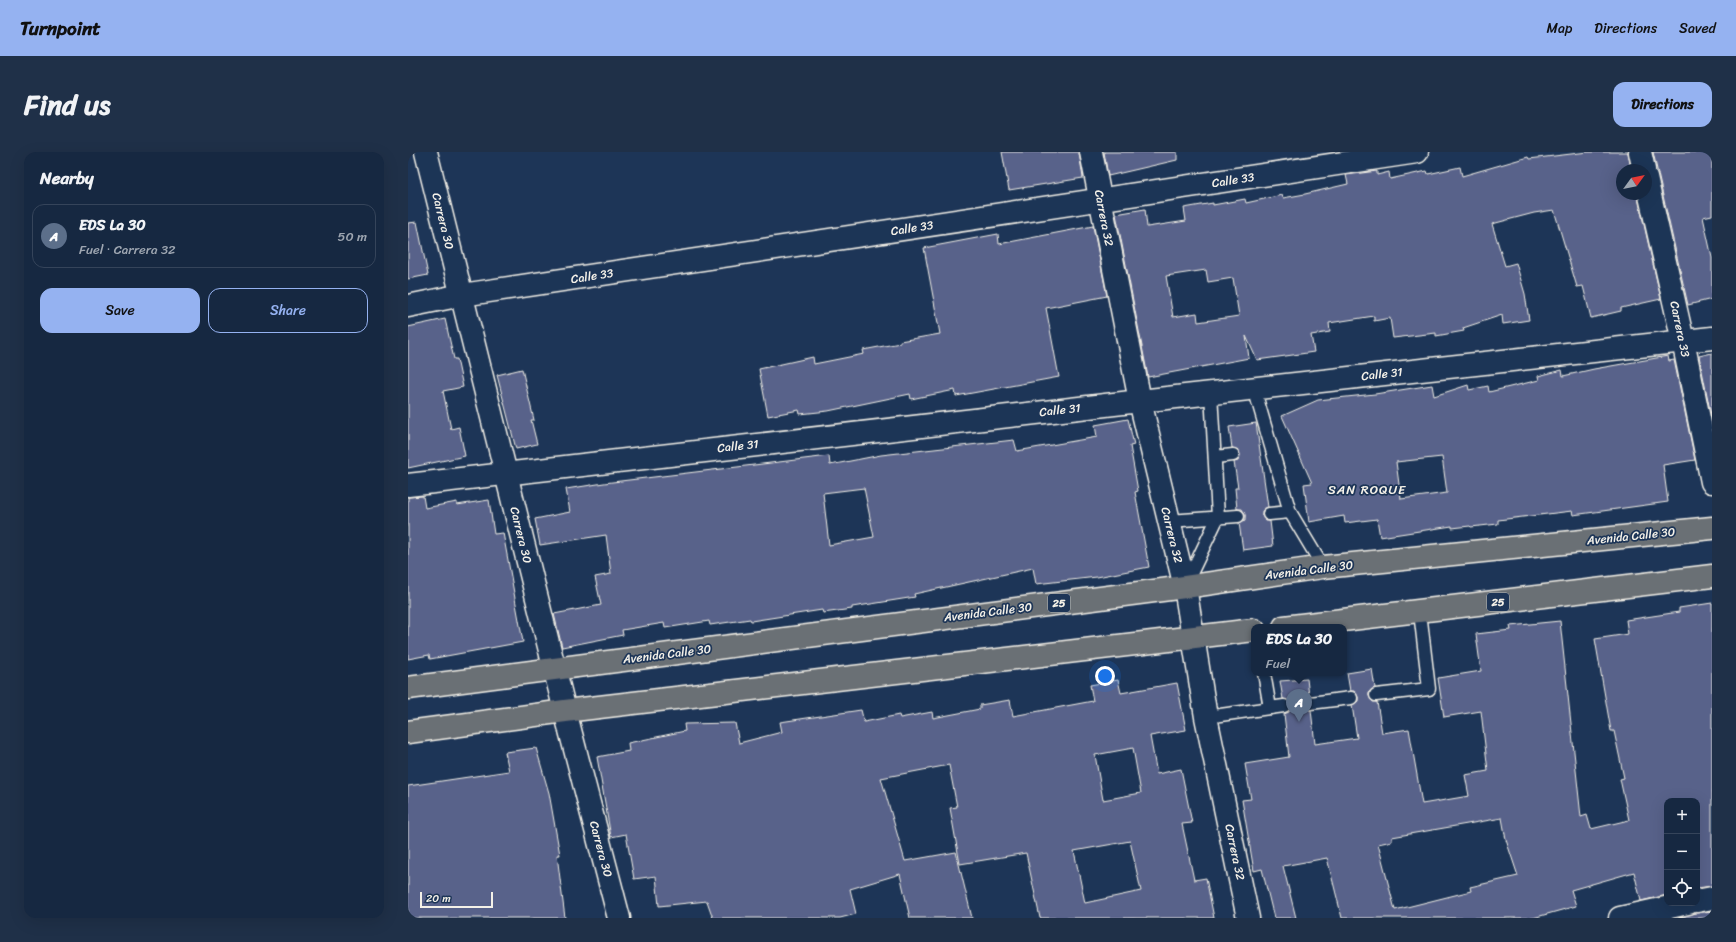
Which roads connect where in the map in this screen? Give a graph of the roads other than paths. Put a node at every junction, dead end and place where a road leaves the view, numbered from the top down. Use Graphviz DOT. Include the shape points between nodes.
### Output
graph roads {
  1 [pos="426,152"];
  2 [pos="1091,152"];
  3 [pos="1417,152"];
  4 [pos="1640,152"];
  5 [pos="1643,164"];
  6 [pos="1100,200"];
  7 [pos="1651,200"];
  8 [pos="462,295"];
  9 [pos="408,306"];
  10 [pos="1712,338"];
  11 [pos="1683,342"];
  12 [pos="1254,388"];
  13 [pos="1212,393"];
  14 [pos="1140,401"];
  15 [pos="1233,455"];
  16 [pos="1215,457"];
  17 [pos="505,473"];
  18 [pos="1712,482"];
  19 [pos="408,485"];
  20 [pos="1290,512"];
  21 [pos="1269,514"];
  22 [pos="1238,516"];
  23 [pos="1218,517"];
  24 [pos="1169,521"];
  25 [pos="1712,528"];
  26 [pos="1323,567"];
  27 [pos="1712,576"];
  28 [pos="1185,587"];
  29 [pos="1420,612"];
  30 [pos="1311,624"];
  31 [pos="1251,630"];
  32 [pos="1193,639"];
  33 [pos="554,668"];
  34 [pos="1265,676"];
  35 [pos="408,688"];
  36 [pos="1376,695"];
  37 [pos="1351,698"];
  38 [pos="1310,703"];
  39 [pos="1284,706"];
  40 [pos="1270,708"];
  41 [pos="565,711"];
  42 [pos="1206,717"];
  43 [pos="408,732"];
  44 [pos="1712,898"];
  45 [pos="1700,900"];
  46 [pos="1674,906"];
  47 [pos="619,918"];
  48 [pos="1248,918"];
  49 [pos="1620,918"];
  1 -- 8 [label="street, Carrera 30"];
  2 -- 6 [label="street, Carrera 32"];
  3 -- 6 [label="street, Calle 33"];
  4 -- 5 [label="street"];
  6 -- 8 [label="street, Calle 33"];
  6 -- 14 [label="street, Carrera 32"];
  7 -- 11 [label="street, Carrera 33"];
  8 -- 9 [label="street, Calle 33"];
  8 -- 17 [label="street, Carrera 30"];
  10 -- 11 [label="street, Calle 31"];
  11 -- 12 [label="street, Calle 31"];
  11 -- 18 [label="street, Carrera 33"];
  12 -- 13 [label="street, Calle 31"];
  12 -- 20 [label="lane" via="1267,450"];
  13 -- 14 [label="street, Calle 31"];
  13 -- 16 [label="lane"];
  14 -- 17 [label="street, Calle 31"];
  14 -- 24 [label="street, Carrera 32"];
  15 -- 16 [label="lane"];
  16 -- 23 [label="lane"];
  17 -- 19 [label="street, Calle 31"];
  17 -- 33 [label="street, Carrera 30"];
  20 -- 21 [label="lane"];
  20 -- 26 [label="lane"];
  22 -- 23 [label="lane"];
  23 -- 24 [label="lane"];
  23 -- 28 [label="lane"];
  24 -- 28 [label="street, Carrera 32"];
  25 -- 26 [label="highway, Avenida Calle 30 / 25"];
  26 -- 28 [label="highway, Avenida Calle 30 / 25"];
  27 -- 29 [label="highway, 25"];
  28 -- 32 [label="street, Carrera 32"];
  28 -- 33 [label="highway, Avenida Calle 30 / 25"];
  29 -- 30 [label="highway, 25"];
  29 -- 36 [label="lane" via="1429,689"];
  31 -- 32 [label="highway"];
  32 -- 41 [label="highway"];
  32 -- 42 [label="street, Carrera 32"];
  33 -- 35 [label="highway, Avenida Calle 30 / 25"];
  33 -- 41 [label="street, Carrera 30"];
  34 -- 40 [label="lane"];
  37 -- 38 [label="lane"];
  39 -- 40 [label="lane"];
  40 -- 42 [label="lane"];
  41 -- 43 [label="highway"];
  41 -- 47 [label="street, Carrera 30"];
  42 -- 48 [label="street, Carrera 32"];
  44 -- 45 [label="street"];
  46 -- 49 [label="street"];
}
